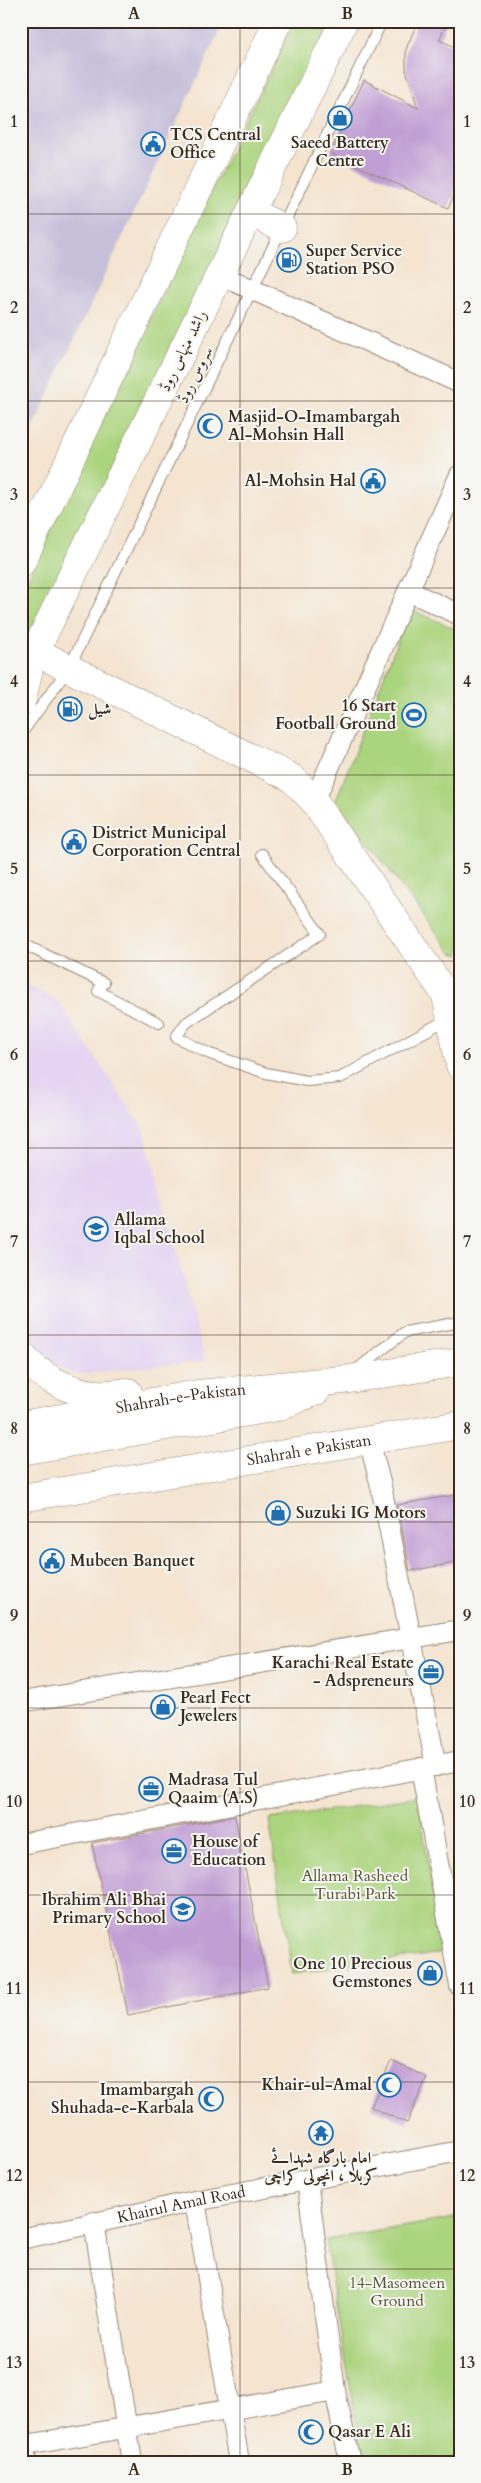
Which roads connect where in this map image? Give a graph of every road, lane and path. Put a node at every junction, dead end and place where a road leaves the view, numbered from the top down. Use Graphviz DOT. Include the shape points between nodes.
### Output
graph roads {
  1 [pos="278,21"];
  2 [pos="344,21"];
  3 [pos="382,21"];
  4 [pos="251,212"];
  5 [pos="282,228"];
  6 [pos="220,275"];
  7 [pos="253,290"];
  8 [pos="460,383"];
  9 [pos="460,475"];
  10 [pos="21,563"];
  11 [pos="408,591"];
  12 [pos="460,616"];
  13 [pos="29,665"];
  14 [pos="69,668"];
  15 [pos="21,703"];
  16 [pos="21,734"];
  17 [pos="314,801"];
  18 [pos="262,854"];
  19 [pos="21,943"];
  20 [pos="452,1002"];
  21 [pos="159,1023"];
  22 [pos="459,1057"];
  23 [pos="460,1322"];
  24 [pos="21,1355"];
  25 [pos="460,1362"];
  26 [pos="343,1380"];
  27 [pos="198,1394"];
  28 [pos="21,1425"];
  29 [pos="460,1425"];
  30 [pos="369,1440"];
  31 [pos="21,1451"];
  32 [pos="21,1498"];
  33 [pos="460,1630"];
  34 [pos="411,1640"];
  35 [pos="21,1702"];
  36 [pos="460,1761"];
  37 [pos="428,1767"];
  38 [pos="21,1844"];
  39 [pos="458,1961"];
  40 [pos="460,1986"];
  41 [pos="460,2151"];
  42 [pos="307,2180"];
  43 [pos="195,2201"];
  44 [pos="94,2222"];
  45 [pos="21,2239"];
  46 [pos="335,2391"];
  47 [pos="230,2410"];
  48 [pos="125,2428"];
  49 [pos="23,2446"];
  50 [pos="132,2462"];
  51 [pos="239,2462"];
  52 [pos="350,2462"];
  1 -- 10 [label="main road"];
  2 -- 4 [label="main road, راشد منہاس روڈ"];
  3 -- 5 [label="lane, سروس روڈ"];
  4 -- 5 [label="main road"];
  4 -- 6 [label="main road, راشد منہاس روڈ"];
  5 -- 7 [label="lane, سروس روڈ"];
  6 -- 7 [label="street"];
  6 -- 13 [label="main road, راشد منہاس روڈ"];
  7 -- 8 [label="street"];
  7 -- 14 [label="lane, سروس روڈ"];
  9 -- 11 [label="street"];
  11 -- 12 [label="street"];
  11 -- 17 [label="street"];
  13 -- 14 [label="main road"];
  13 -- 15 [label="main road, راشد منہاس روڈ"];
  14 -- 16 [label="lane, سروس روڈ"];
  14 -- 17 [label="main road" via="292,778"];
  17 -- 20 [label="main road"];
  18 -- 20 [label="lane" via="320,934 186,1023 176,1037 210,1054 266,1073 307,1081 340,1078 370,1064"];
  19 -- 21 [label="lane" via="104,983 98,991"];
  20 -- 22 [label="main road"];
  23 -- 26 [label="lane" via="405,1332"];
  24 -- 27 [label="main road" via="30,1366 74,1390 97,1394 136,1391"];
  25 -- 26 [label="main road"];
  26 -- 27 [label="main road, Shahrah-e-Pakistan"];
  26 -- 31 [label="main road" via="277,1407"];
  27 -- 28 [label="main road, Shahrah-e-Pakistan"];
  29 -- 30 [label="main road, Shahrah e Pakistan"];
  30 -- 32 [label="main road, Shahrah e Pakistan"];
  30 -- 34 [label="street"];
  33 -- 34 [label="street"];
  34 -- 35 [label="street"];
  34 -- 37 [label="street"];
  36 -- 37 [label="street"];
  37 -- 38 [label="street"];
  37 -- 39 [label="street"];
  39 -- 40 [label="street"];
  41 -- 42 [label="street, Khairul Amal Road"];
  42 -- 43 [label="street, Khairul Amal Road"];
  42 -- 46 [label="street"];
  43 -- 44 [label="street, Khairul Amal Road"];
  43 -- 47 [label="street"];
  44 -- 45 [label="street, Khairul Amal Road"];
  44 -- 48 [label="street"];
  46 -- 47 [label="street"];
  46 -- 52 [label="street"];
  47 -- 48 [label="street"];
  47 -- 51 [label="street"];
  48 -- 49 [label="street"];
  48 -- 50 [label="street"];
}
